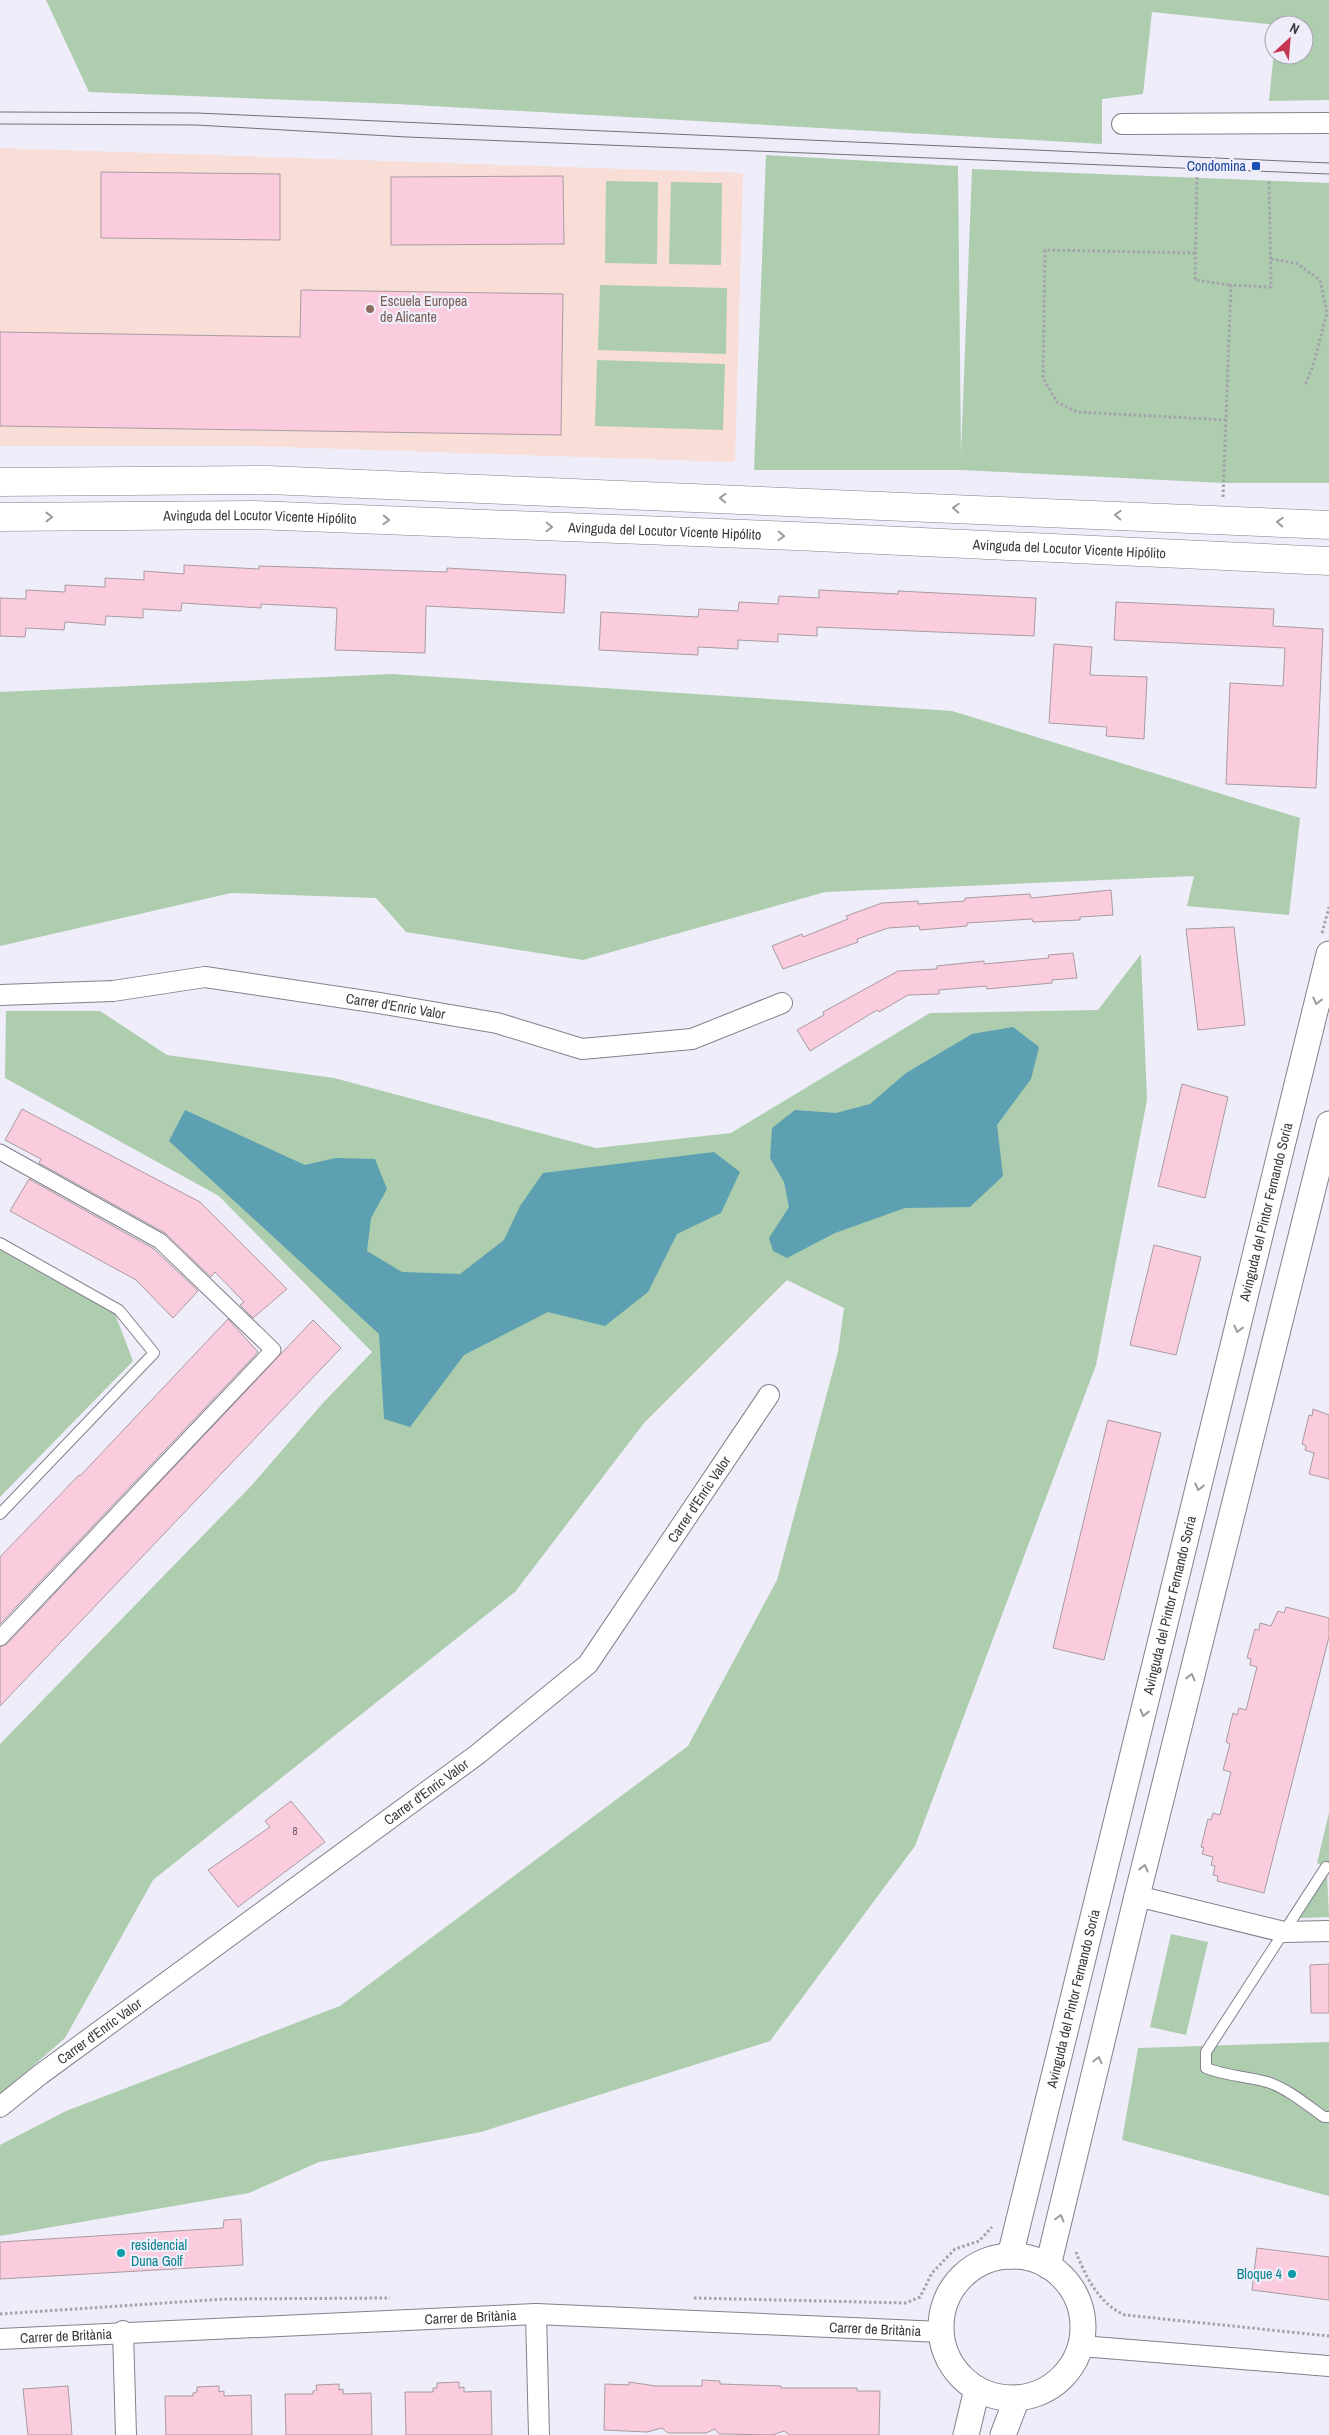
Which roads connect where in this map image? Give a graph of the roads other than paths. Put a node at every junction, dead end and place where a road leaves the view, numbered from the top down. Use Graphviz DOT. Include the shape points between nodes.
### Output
graph roads {
  1 [pos="1329,123"];
  2 [pos="1122,124"];
  3 [pos="0,482"];
  4 [pos="0,517"];
  5 [pos="1329,525"];
  6 [pos="1329,560"];
  7 [pos="1326,944"];
  8 [pos="0,995"];
  9 [pos="782,1003"];
  10 [pos="1329,1124"];
  11 [pos="0,1152"];
  12 [pos="0,1243"];
  13 [pos="769,1395"];
  14 [pos="0,1514"];
  15 [pos="0,1638"];
  16 [pos="1326,1867"];
  17 [pos="1137,1896"];
  18 [pos="1329,1931"];
  19 [pos="1284,1932"];
  20 [pos="0,2107"];
  21 [pos="1329,2117"];
  22 [pos="1010,2256"];
  23 [pos="1048,2266"];
  24 [pos="536,2314"];
  25 [pos="124,2331"];
  26 [pos="941,2332"];
  27 [pos="0,2338"];
  28 [pos="1081,2346"];
  29 [pos="1329,2366"];
  30 [pos="977,2389"];
  31 [pos="1017,2398"];
  32 [pos="126,2435"];
  33 [pos="539,2435"];
  34 [pos="966,2435"];
  35 [pos="1003,2435"];
  1 -- 2 [label="street"];
  5 -- 3 [label="main road, one-way" via="268,480"];
  4 -- 6 [label="main road, Avinguda del Locutor Vicente Hipólito, one-way" via="254,515"];
  7 -- 22 [label="street, Avinguda del Pintor Fernando Soria, one-way"];
  8 -- 9 [label="street, Carrer d'Enric Valor" via="113,991 205,977 497,1023 582,1048 692,1039"];
  17 -- 10 [label="street, one-way"];
  11 -- 15 [label="street" via="160,1241 273,1350"];
  12 -- 14 [label="lane" via="119,1310 154,1353"];
  13 -- 20 [label="street, Carrer d'Enric Valor" via="588,1664 478,1754"];
  16 -- 19 [label="lane"];
  17 -- 19 [label="street"];
  23 -- 17 [label="street, one-way"];
  18 -- 19 [label="street"];
  19 -- 21 [label="lane" via="1206,2052 1206,2068 1225,2075 1268,2082"];
  22 -- 23 [label="street" via="1030,2258"];
  22 -- 26 [label="street" via="988,2261 968,2272 952,2288 943,2309"];
  23 -- 28 [label="street" via="1066,2280 1078,2300 1083,2323"];
  24 -- 25 [label="street, Carrer de Britània"];
  24 -- 26 [label="street, Carrer de Britània"];
  24 -- 33 [label="street"];
  25 -- 27 [label="street, Carrer de Britània"];
  25 -- 32 [label="street"];
  26 -- 30 [label="street" via="947,2355 959,2374"];
  28 -- 29 [label="street"];
  28 -- 31 [label="street" via="1072,2366 1057,2382 1038,2394"];
  30 -- 31 [label="street" via="996,2396"];
  30 -- 34 [label="street"];
  31 -- 35 [label="street"];
}
